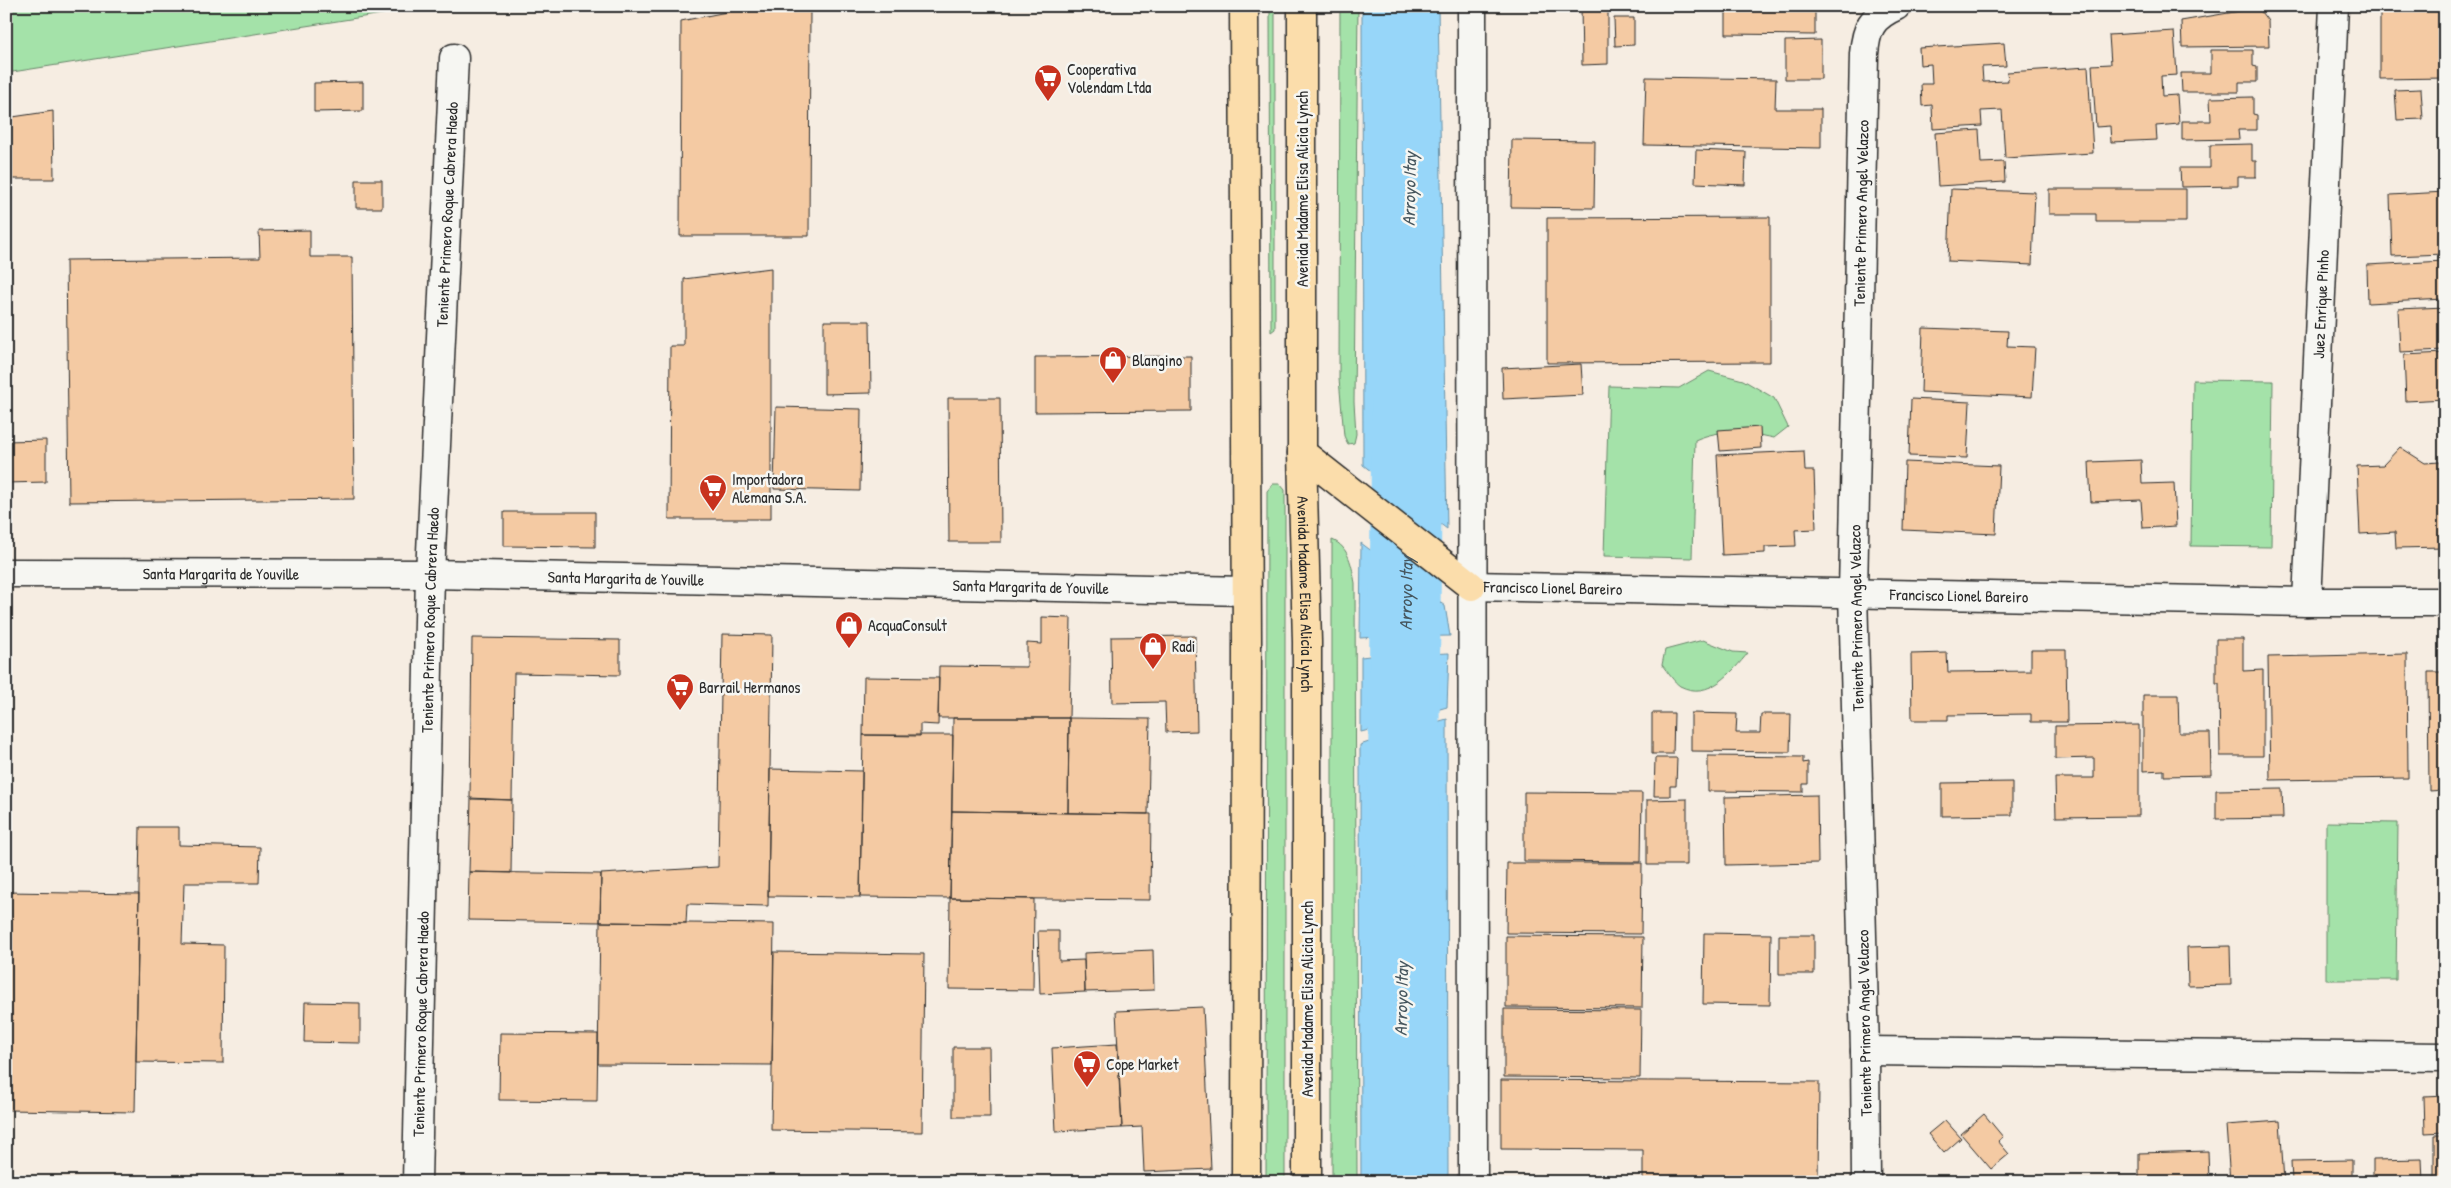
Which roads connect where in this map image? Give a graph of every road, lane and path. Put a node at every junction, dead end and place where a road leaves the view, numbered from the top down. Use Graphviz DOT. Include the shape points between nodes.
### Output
graph roads {
  1 [pos="1244,6"];
  2 [pos="1302,6"];
  3 [pos="1472,6"];
  4 [pos="1896,6"];
  5 [pos="2334,6"];
  6 [pos="454,58"];
  7 [pos="1302,453"];
  8 [pos="6,573"];
  9 [pos="430,574"];
  10 [pos="1472,586"];
  11 [pos="1246,591"];
  12 [pos="1854,592"];
  13 [pos="2307,602"];
  14 [pos="2445,602"];
  15 [pos="1865,1051"];
  16 [pos="2445,1057"];
  17 [pos="417,1182"];
  18 [pos="1246,1182"];
  19 [pos="1307,1182"];
  20 [pos="1473,1182"];
  21 [pos="1866,1182"];
  1 -- 11 [label="highway"];
  2 -- 7 [label="highway, Avenida Madame Elisa Alicia Lynch"];
  3 -- 10 [label="street"];
  4 -- 12 [label="street, Teniente Primero Angel Velazco" via="1884,11 1866,31 1864,54"];
  5 -- 13 [label="street, Juez Enrique Pinho"];
  6 -- 9 [label="street, Teniente Primero Roque Cabrera Haedo"];
  7 -- 10 [label="highway"];
  7 -- 19 [label="highway, Avenida Madame Elisa Alicia Lynch" via="1307,642"];
  8 -- 9 [label="street, Santa Margarita de Youville"];
  9 -- 11 [label="street, Santa Margarita de Youville"];
  9 -- 17 [label="street, Teniente Primero Roque Cabrera Haedo"];
  10 -- 12 [label="street, Francisco Lionel Bareiro"];
  10 -- 20 [label="street"];
  11 -- 18 [label="highway"];
  12 -- 13 [label="street, Francisco Lionel Bareiro"];
  12 -- 15 [label="street, Teniente Primero Angel Velazco"];
  13 -- 14 [label="street, Francisco Lionel Bareiro"];
  15 -- 16 [label="street"];
  15 -- 21 [label="street, Teniente Primero Angel Velazco"];
}
